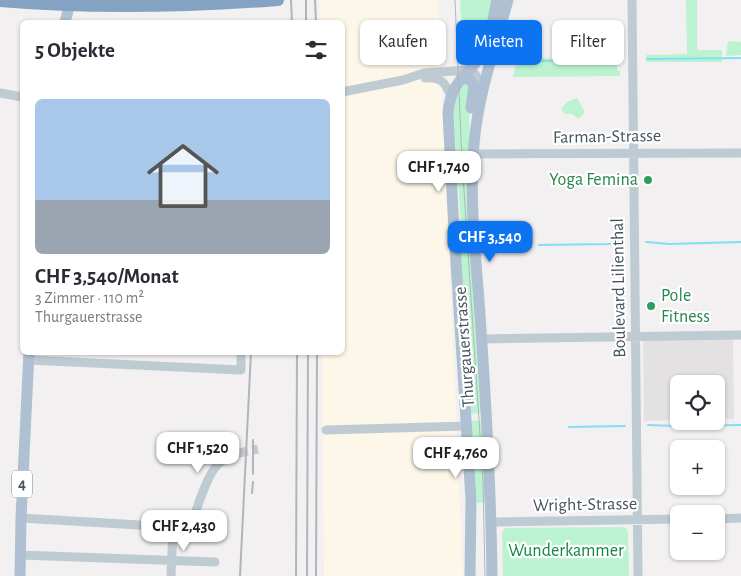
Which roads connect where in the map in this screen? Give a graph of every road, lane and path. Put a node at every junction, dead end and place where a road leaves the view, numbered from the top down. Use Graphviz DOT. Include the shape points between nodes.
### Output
graph roads {
  1 [pos="72,0"];
  2 [pos="278,0"];
  3 [pos="496,0"];
  4 [pos="508,0"];
  5 [pos="632,0"];
  6 [pos="0,1"];
  7 [pos="66,18"];
  8 [pos="464,74"];
  9 [pos="403,80"];
  10 [pos="345,91"];
  11 [pos="0,93"];
  12 [pos="450,96"];
  13 [pos="20,97"];
  14 [pos="475,134"];
  15 [pos="741,152"];
  16 [pos="634,153"];
  17 [pos="473,154"];
  18 [pos="454,224"];
  19 [pos="474,229"];
  20 [pos="741,336"];
  21 [pos="636,337"];
  22 [pos="481,339"];
  23 [pos="242,355"];
  24 [pos="29,356"];
  25 [pos="466,426"];
  26 [pos="326,430"];
  27 [pos="239,453"];
  28 [pos="471,499"];
  29 [pos="492,504"];
  30 [pos="21,518"];
  31 [pos="741,518"];
  32 [pos="670,519"];
  33 [pos="725,519"];
  34 [pos="638,520"];
  35 [pos="492,522"];
  36 [pos="173,526"];
  37 [pos="20,555"];
  38 [pos="171,561"];
  39 [pos="215,562"];
  40 [pos="20,576"];
  41 [pos="171,576"];
  42 [pos="470,576"];
  43 [pos="492,576"];
  44 [pos="638,576"];
  1 -- 7 [label="main road"];
  2 -- 6 [label="highway" via="140,6"];
  3 -- 8 [label="main road, Thurgauerstrasse" via="486,45"];
  4 -- 14 [label="main road, Thurgauerstrasse" via="482,91"];
  5 -- 16 [label="street, Boulevard Lilienthal"];
  8 -- 9 [label="street" via="424,73"];
  8 -- 12 [label="main road, Thurgauerstrasse"];
  8 -- 14 [label="main road" via="474,85 471,108"];
  9 -- 10 [label="street"];
  9 -- 12 [label="street" via="436,78 445,84"];
  11 -- 13 [label="street"];
  12 -- 18 [label="main road, Thurgauerstrasse" via="448,113"];
  14 -- 17 [label="main road, Thurgauerstrasse"];
  15 -- 16 [label="street, Farman-Strasse"];
  16 -- 17 [label="street, Farman-Strasse"];
  16 -- 21 [label="street, Boulevard Lilienthal"];
  17 -- 19 [label="main road, Thurgauerstrasse"];
  18 -- 19 [label="main road" via="466,235"];
  18 -- 25 [label="main road, Thurgauerstrasse"];
  19 -- 22 [label="main road, Thurgauerstrasse"];
  20 -- 21 [label="street"];
  21 -- 22 [label="street"];
  21 -- 34 [label="street, Boulevard Lilienthal"];
  22 -- 29 [label="main road, Thurgauerstrasse"];
  23 -- 24 [label="street" via="240,370"];
  24 -- 30 [label="main road, 4"];
  25 -- 26 [label="street"];
  25 -- 28 [label="main road, Thurgauerstrasse"];
  27 -- 36 [label="street" via="218,463 194,515 189,521"];
  28 -- 29 [label="main road" via="481,511"];
  28 -- 42 [label="main road, Thurgauerstrasse"];
  29 -- 35 [label="main road, Thurgauerstrasse"];
  30 -- 36 [label="street"];
  30 -- 37 [label="main road, 4"];
  31 -- 33 [label="street"];
  32 -- 34 [label="street, Wright-Strasse"];
  34 -- 35 [label="street, Wright-Strasse"];
  34 -- 44 [label="street, Boulevard Lilienthal"];
  35 -- 43 [label="main road, Thurgauerstrasse"];
  36 -- 38 [label="street"];
  37 -- 38 [label="street"];
  37 -- 40 [label="main road, 4"];
  38 -- 39 [label="street"];
  38 -- 41 [label="street"];
}
